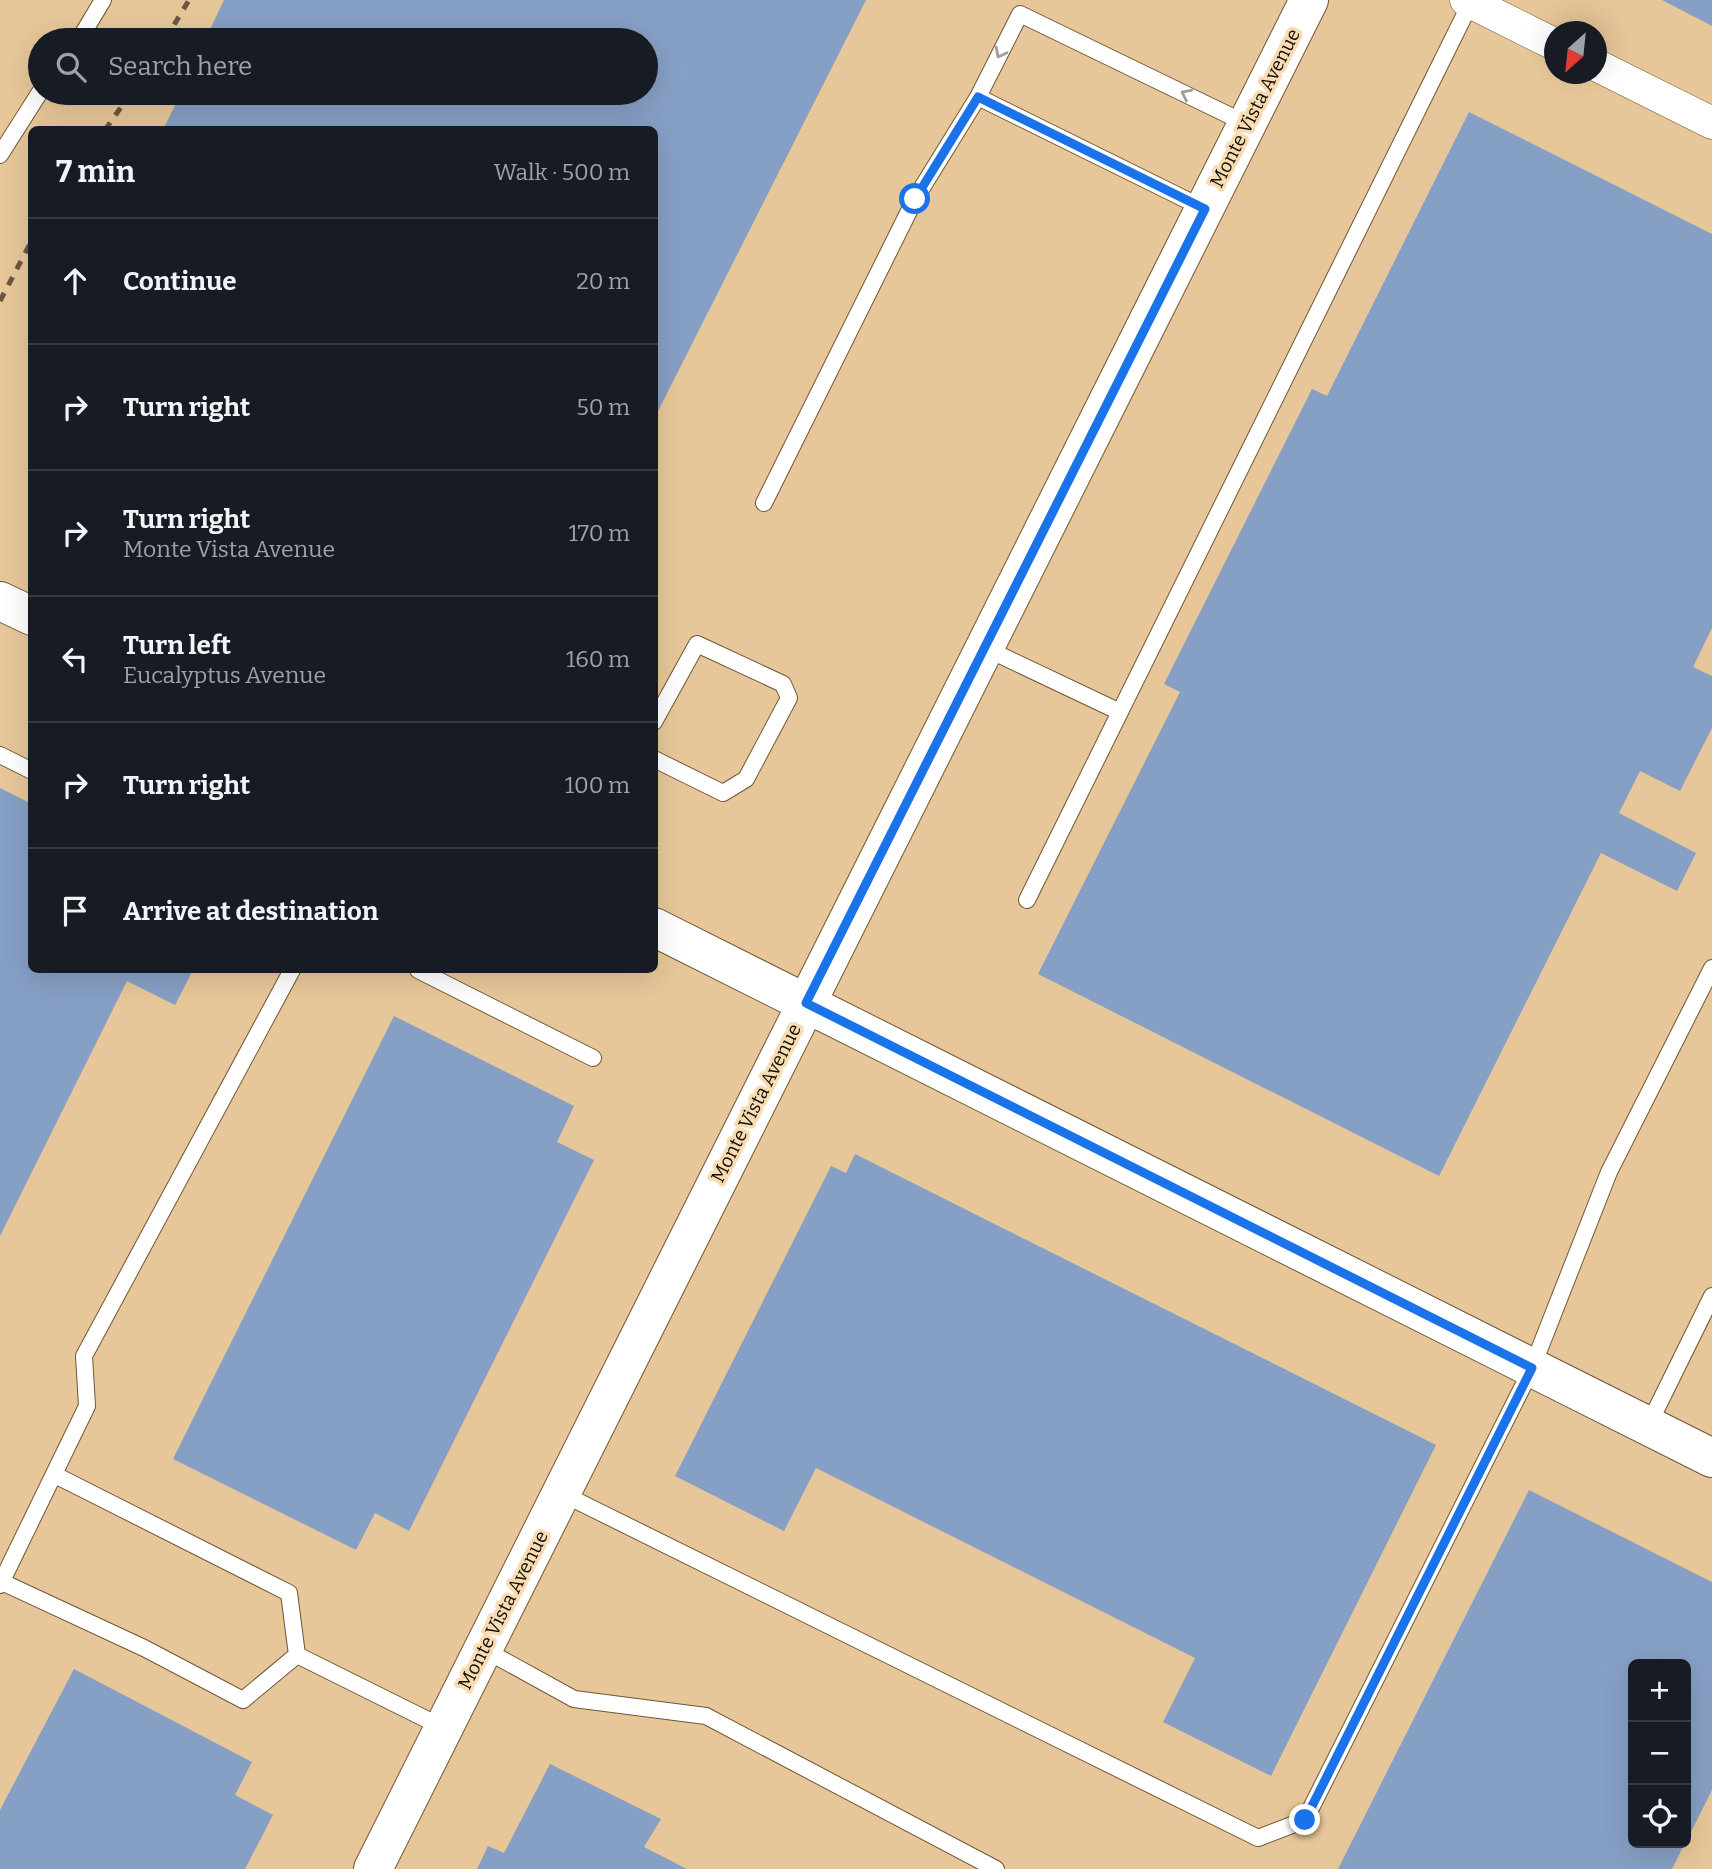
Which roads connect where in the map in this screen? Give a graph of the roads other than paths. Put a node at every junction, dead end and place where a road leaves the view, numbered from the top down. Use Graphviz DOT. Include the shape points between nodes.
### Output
graph roads {
  1 [pos="103,0"];
  2 [pos="1309,0"];
  3 [pos="1469,1"];
  4 [pos="1024,7"];
  5 [pos="86,28"];
  6 [pos="1544,38"];
  7 [pos="1607,70"];
  8 [pos="978,97"];
  9 [pos="32,105"];
  10 [pos="1712,123"];
  11 [pos="1247,124"];
  12 [pos="0,155"];
  13 [pos="1205,209"];
  14 [pos="764,502"];
  15 [pos="0,601"];
  16 [pos="28,614"];
  17 [pos="985,648"];
  18 [pos="1120,712"];
  19 [pos="658,715"];
  20 [pos="0,755"];
  21 [pos="658,762"];
  22 [pos="28,769"];
  23 [pos="1027,900"];
  24 [pos="658,929"];
  25 [pos="1712,968"];
  26 [pos="290,973"];
  27 [pos="424,973"];
  28 [pos="806,1003"];
  29 [pos="593,1058"];
  30 [pos="1712,1296"];
  31 [pos="1532,1368"];
  32 [pos="1648,1426"];
  33 [pos="1712,1458"];
  34 [pos="55,1475"];
  35 [pos="562,1493"];
  36 [pos="1,1583"];
  37 [pos="483,1649"];
  38 [pos="298,1655"];
  39 [pos="444,1728"];
  40 [pos="373,1869"];
  41 [pos="996,1869"];
  1 -- 5 [label="lane"];
  2 -- 11 [label="street, Monte Vista Avenue"];
  3 -- 6 [label="street"];
  3 -- 18 [label="lane"];
  4 -- 8 [label="lane, one-way"];
  11 -- 4 [label="lane, one-way"];
  7 -- 10 [label="street"];
  8 -- 13 [label="lane"];
  8 -- 14 [label="lane" via="915,199"];
  9 -- 12 [label="lane"];
  11 -- 13 [label="street, Monte Vista Avenue"];
  13 -- 17 [label="street, Monte Vista Avenue"];
  15 -- 16 [label="street"];
  17 -- 18 [label="lane"];
  17 -- 28 [label="street, Monte Vista Avenue"];
  18 -- 23 [label="lane"];
  19 -- 21 [label="lane" via="697,643 783,684 789,698 746,779 723,793"];
  20 -- 22 [label="lane"];
  24 -- 28 [label="street"];
  25 -- 31 [label="lane" via="1609,1172"];
  26 -- 34 [label="lane" via="84,1356 87,1406"];
  27 -- 29 [label="lane"];
  28 -- 31 [label="street"];
  28 -- 35 [label="street, Monte Vista Avenue"];
  30 -- 32 [label="lane"];
  31 -- 32 [label="street"];
  31 -- 35 [label="lane" via="1305,1820 1258,1838"];
  32 -- 33 [label="street"];
  34 -- 36 [label="lane"];
  34 -- 38 [label="lane" via="289,1592"];
  35 -- 37 [label="street, Monte Vista Avenue"];
  36 -- 38 [label="lane" via="243,1700"];
  37 -- 39 [label="street, Monte Vista Avenue"];
  37 -- 41 [label="lane" via="574,1699 706,1716"];
  38 -- 39 [label="lane"];
  39 -- 40 [label="street, Monte Vista Avenue"];
}
